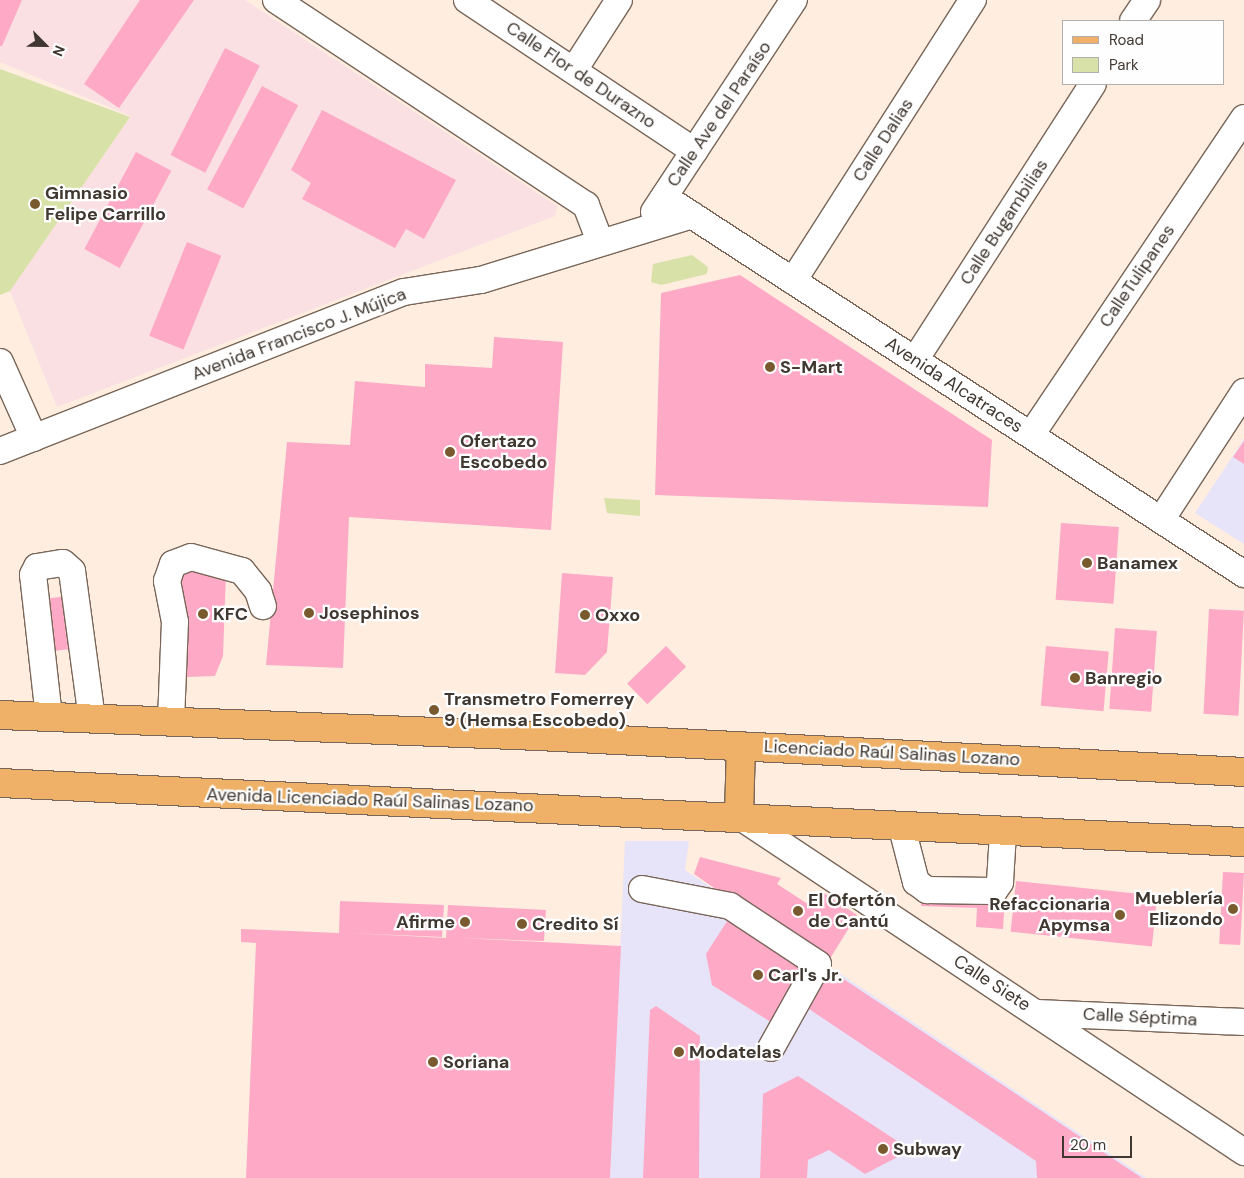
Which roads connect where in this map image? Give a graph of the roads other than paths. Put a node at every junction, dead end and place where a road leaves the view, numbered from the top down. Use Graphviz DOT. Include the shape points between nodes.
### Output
graph roads {
  1 [pos="276,0"];
  2 [pos="467,0"];
  3 [pos="619,0"];
  4 [pos="794,0"];
  5 [pos="973,0"];
  6 [pos="1146,0"];
  7 [pos="1134,20"];
  8 [pos="574,70"];
  9 [pos="1091,85"];
  10 [pos="1244,118"];
  11 [pos="694,151"];
  12 [pos="664,197"];
  13 [pos="692,215"];
  14 [pos="644,229"];
  15 [pos="600,241"];
  16 [pos="793,281"];
  17 [pos="915,360"];
  18 [pos="0,362"];
  19 [pos="1244,392"];
  20 [pos="1031,435"];
  21 [pos="34,438"];
  22 [pos="0,451"];
  23 [pos="1161,520"];
  24 [pos="1244,574"];
  25 [pos="263,606"];
  26 [pos="0,715"];
  27 [pos="49,717"];
  28 [pos="92,718"];
  29 [pos="171,721"];
  30 [pos="741,746"];
  31 [pos="1244,772"];
  32 [pos="0,783"];
  33 [pos="739,816"];
  34 [pos="902,828"];
  35 [pos="1003,833"];
  36 [pos="1244,842"];
  37 [pos="642,889"];
  38 [pos="1037,1012"];
  39 [pos="1244,1022"];
  40 [pos="771,1048"];
  41 [pos="1244,1152"];
  1 -- 15 [label="street" via="586,205"];
  2 -- 8 [label="street, Calle Flor de Durazno"];
  3 -- 8 [label="street"];
  4 -- 11 [label="street, Calle Ave del Paraíso"];
  5 -- 16 [label="street, Calle Dalias"];
  6 -- 7 [label="street"];
  8 -- 11 [label="street, Calle Flor de Durazno"];
  9 -- 17 [label="street, Calle Bugambilias"];
  10 -- 20 [label="street, CalleTulipanes"];
  11 -- 12 [label="street, Calle Ave del Paraíso"];
  12 -- 13 [label="street, Avenida Alcatraces"];
  12 -- 14 [label="street, Calle Ave del Paraíso"];
  13 -- 14 [label="street, Avenida Francisco J. Mújica"];
  13 -- 16 [label="street, Avenida Alcatraces"];
  14 -- 15 [label="street, Avenida Francisco J. Mújica"];
  15 -- 21 [label="street, Avenida Francisco J. Mújica" via="481,280 404,292"];
  16 -- 17 [label="street, Avenida Alcatraces"];
  17 -- 20 [label="street, Avenida Alcatraces"];
  18 -- 21 [label="street"];
  19 -- 23 [label="street"];
  20 -- 23 [label="street, Avenida Alcatraces"];
  21 -- 22 [label="street, Avenida Francisco J. Mújica"];
  23 -- 24 [label="street, Avenida Alcatraces"];
  25 -- 29 [label="street" via="258,591 242,571 191,557 173,564 167,581 175,622"];
  26 -- 27 [label="main road"];
  27 -- 28 [label="main road"];
  27 -- 28 [label="street" via="33,575 36,567 63,563 72,571"];
  28 -- 29 [label="main road"];
  29 -- 30 [label="main road, Licenciado Raúl Salinas Lozano"];
  30 -- 31 [label="main road, Licenciado Raúl Salinas Lozano"];
  30 -- 33 [label="main road"];
  32 -- 33 [label="main road, Avenida Licenciado Raúl Salinas Lozano"];
  33 -- 34 [label="main road"];
  33 -- 38 [label="street, Calle Siete"];
  34 -- 35 [label="main road"];
  34 -- 35 [label="street" via="919,887 936,891 994,891 1000,882"];
  35 -- 36 [label="main road"];
  37 -- 40 [label="street" via="730,906 818,964"];
  38 -- 39 [label="street, Calle Séptima"];
  38 -- 41 [label="street, Calle Siete"];
}
